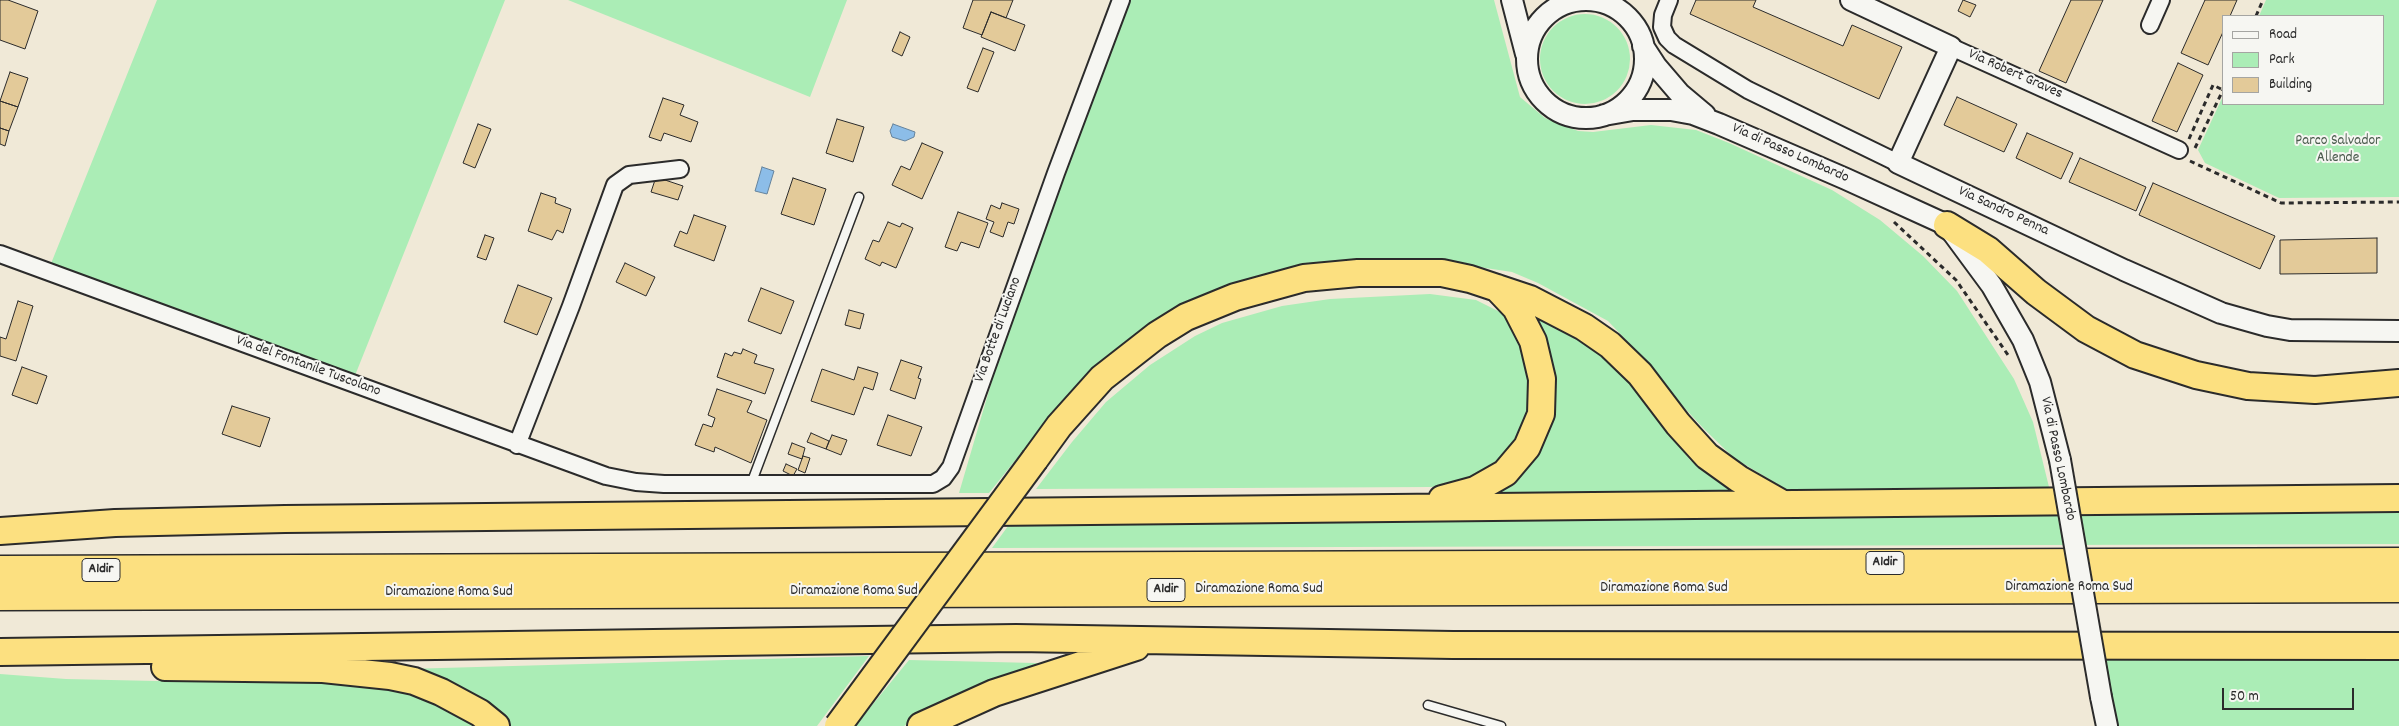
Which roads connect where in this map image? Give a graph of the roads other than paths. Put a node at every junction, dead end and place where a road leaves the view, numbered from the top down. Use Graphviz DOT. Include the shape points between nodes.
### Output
graph roads {
  1 [pos="1121,0"];
  2 [pos="1512,0"];
  3 [pos="1576,0"];
  4 [pos="1669,0"];
  5 [pos="1851,0"];
  6 [pos="2161,0"];
  7 [pos="1626,7"];
  8 [pos="2150,25"];
  9 [pos="1643,45"];
  10 [pos="1952,46"];
  11 [pos="1523,62"];
  12 [pos="1598,120"];
  13 [pos="1719,124"];
  14 [pos="2179,150"];
  15 [pos="1898,163"];
  16 [pos="680,169"];
  17 [pos="859,197"];
  18 [pos="1947,225"];
  19 [pos="0,254"];
  20 [pos="1496,288"];
  21 [pos="2399,331"];
  22 [pos="2399,383"];
  23 [pos="517,444"];
  24 [pos="617,478"];
  25 [pos="751,484"];
  26 [pos="2399,498"];
  27 [pos="1784,504"];
  28 [pos="1390,508"];
  29 [pos="0,531"];
  30 [pos="2399,562"];
  31 [pos="0,570"];
  32 [pos="2399,588"];
  33 [pos="0,596"];
  34 [pos="1157,641"];
  35 [pos="2283,645"];
  36 [pos="2399,646"];
  37 [pos="2399,651"];
  38 [pos="0,652"];
  39 [pos="0,659"];
  40 [pos="1428,705"];
  41 [pos="496,726"];
  42 [pos="838,726"];
  43 [pos="921,726"];
  44 [pos="1501,726"];
  45 [pos="2107,726"];
  1 -- 25 [label="street, Via Botte di Luciano" via="947,474 929,484"];
  2 -- 11 [label="street"];
  3 -- 7 [label="street"];
  3 -- 11 [label="street" via="1552,11 1539,24"];
  4 -- 15 [label="street, Via Sandro Penna" via="1662,27 1674,45 1748,90"];
  5 -- 10 [label="street, Via Robert Graves"];
  6 -- 8 [label="street"];
  7 -- 9 [label="street"];
  9 -- 12 [label="street" via="1643,74 1635,91 1622,106"];
  9 -- 13 [label="street, Via di Passo Lombardo" via="1680,94"];
  10 -- 14 [label="street, Via Robert Graves"];
  10 -- 15 [label="street"];
  11 -- 12 [label="street" via="1541,98 1556,110"];
  12 -- 13 [label="street, Via di Passo Lombardo" via="1633,110 1671,110"];
  13 -- 18 [label="street, Via di Passo Lombardo"];
  15 -- 21 [label="street, Via Sandro Penna" via="2220,313 2300,331"];
  16 -- 23 [label="street" via="629,176 615,185"];
  17 -- 25 [label="lane"];
  18 -- 22 [label="highway" via="1988,250 2036,292 2086,329 2135,355 2196,375 2248,386 2315,390"];
  18 -- 45 [label="street, Via di Passo Lombardo, bridge" via="1992,286 2023,340 2040,382 2060,460"];
  19 -- 23 [label="street, Via del Fontanile Tuscolano"];
  20 -- 27 [label="highway" via="1562,314 1604,341 1640,374 1707,456 1739,479"];
  20 -- 28 [label="highway" via="1516,308 1536,351 1543,391 1541,414 1527,447 1511,468 1492,482 1452,497"];
  20 -- 42 [label="highway, bridge" via="1451,274 1358,273 1288,282 1224,300 1172,324 1124,360 1084,397"];
  23 -- 24 [label="street, Via del Fontanile Tuscolano"];
  24 -- 25 [label="street, Via Botte di Luciano" via="655,484"];
  26 -- 27 [label="highway"];
  27 -- 28 [label="highway"];
  28 -- 29 [label="highway" via="285,519"];
  30 -- 31 [label="highway, Diramazione Roma Sud / A1dir"];
  32 -- 33 [label="highway, Diramazione Roma Sud / A1dir"];
  34 -- 35 [label="highway" via="1453,645"];
  34 -- 38 [label="highway" via="933,639"];
  34 -- 43 [label="highway" via="1007,689"];
  35 -- 36 [label="highway"];
  35 -- 37 [label="highway"];
  39 -- 41 [label="highway" via="84,666 340,670 390,676 441,692 480,713"];
  40 -- 44 [label="lane"];
}
